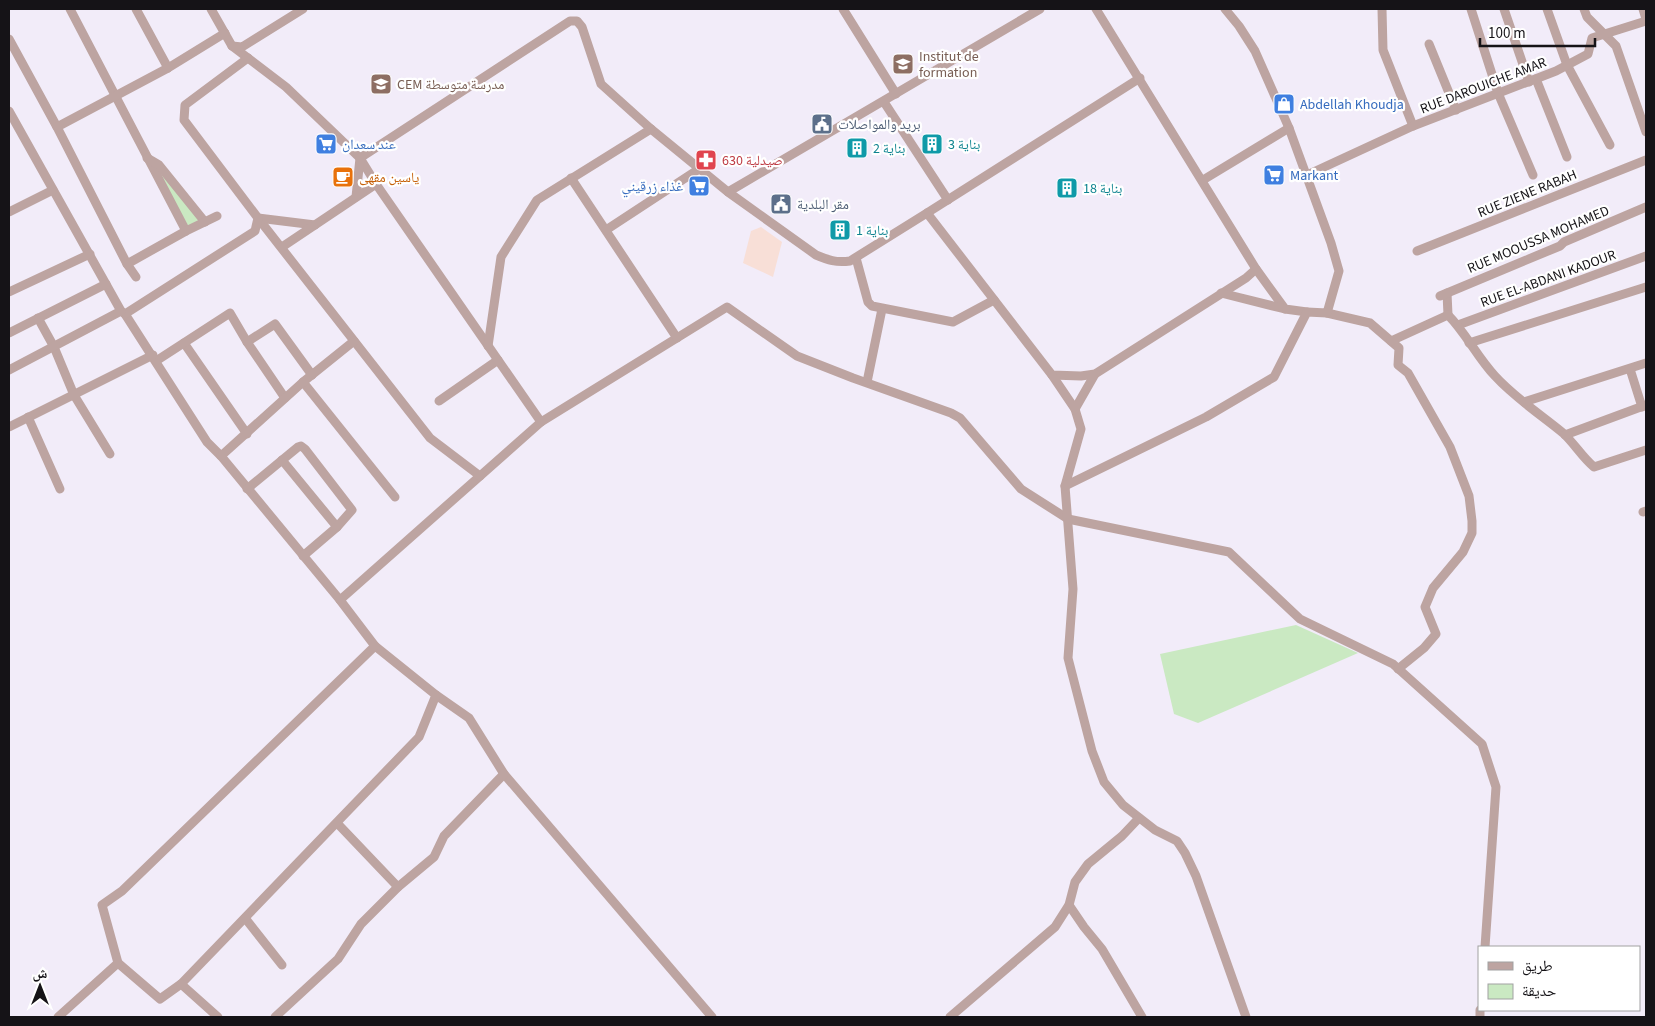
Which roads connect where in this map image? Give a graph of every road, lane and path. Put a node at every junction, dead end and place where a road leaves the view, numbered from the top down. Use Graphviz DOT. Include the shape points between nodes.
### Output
graph roads {
  1 [pos="70,9"];
  2 [pos="136,9"];
  3 [pos="211,9"];
  4 [pos="304,9"];
  5 [pos="843,9"];
  6 [pos="1040,9"];
  7 [pos="1096,9"];
  8 [pos="1225,9"];
  9 [pos="1382,9"];
  10 [pos="1471,9"];
  11 [pos="1504,9"];
  12 [pos="1547,9"];
  13 [pos="1584,9"];
  14 [pos="1643,9"];
  15 [pos="1646,20"];
  16 [pos="225,34"];
  17 [pos="1604,34"];
  18 [pos="9,39"];
  19 [pos="1429,44"];
  20 [pos="232,46"];
  21 [pos="248,58"];
  22 [pos="1567,65"];
  23 [pos="168,68"];
  24 [pos="1140,78"];
  25 [pos="1532,80"];
  26 [pos="1498,93"];
  27 [pos="896,94"];
  28 [pos="115,95"];
  29 [pos="884,102"];
  30 [pos="1456,110"];
  31 [pos="9,111"];
  32 [pos="1413,126"];
  33 [pos="57,127"];
  34 [pos="1288,128"];
  35 [pos="651,129"];
  36 [pos="1646,132"];
  37 [pos="1610,145"];
  38 [pos="1567,157"];
  39 [pos="147,158"];
  40 [pos="360,158"];
  41 [pos="1646,160"];
  42 [pos="699,169"];
  43 [pos="1307,175"];
  44 [pos="1533,176"];
  45 [pos="571,178"];
  46 [pos="1203,180"];
  47 [pos="376,184"];
  48 [pos="53,190"];
  49 [pos="728,192"];
  50 [pos="356,197"];
  51 [pos="948,200"];
  52 [pos="1646,207"];
  53 [pos="9,212"];
  54 [pos="927,213"];
  55 [pos="217,216"];
  56 [pos="258,218"];
  57 [pos="205,222"];
  58 [pos="315,225"];
  59 [pos="606,230"];
  60 [pos="186,231"];
  61 [pos="282,247"];
  62 [pos="1417,251"];
  63 [pos="90,254"];
  64 [pos="1646,256"];
  65 [pos="856,258"];
  66 [pos="128,264"];
  67 [pos="1256,269"];
  68 [pos="136,277"];
  69 [pos="106,284"];
  70 [pos="1646,287"];
  71 [pos="9,292"];
  72 [pos="1221,293"];
  73 [pos="994,300"];
  74 [pos="882,309"];
  75 [pos="1286,309"];
  76 [pos="123,312"];
  77 [pos="1307,312"];
  78 [pos="1327,313"];
  79 [pos="1448,314"];
  80 [pos="38,318"];
  81 [pos="1458,325"];
  82 [pos="9,333"];
  83 [pos="677,338"];
  84 [pos="354,341"];
  85 [pos="1391,341"];
  86 [pos="247,342"];
  87 [pos="184,343"];
  88 [pos="1469,343"];
  89 [pos="488,346"];
  90 [pos="54,347"];
  91 [pos="155,358"];
  92 [pos="498,360"];
  93 [pos="1646,363"];
  94 [pos="1630,369"];
  95 [pos="9,370"];
  96 [pos="1095,374"];
  97 [pos="312,375"];
  98 [pos="1052,375"];
  99 [pos="303,382"];
  100 [pos="867,382"];
  101 [pos="74,394"];
  102 [pos="285,398"];
  103 [pos="439,401"];
  104 [pos="1524,402"];
  105 [pos="1644,406"];
  106 [pos="1075,409"];
  107 [pos="28,417"];
  108 [pos="541,422"];
  109 [pos="9,427"];
  110 [pos="247,434"];
  111 [pos="1565,435"];
  112 [pos="1646,450"];
  113 [pos="110,454"];
  114 [pos="221,456"];
  115 [pos="282,460"];
  116 [pos="480,476"];
  117 [pos="1065,486"];
  118 [pos="60,489"];
  119 [pos="247,489"];
  120 [pos="395,498"];
  121 [pos="1068,520"];
  122 [pos="337,527"];
  123 [pos="303,556"];
  124 [pos="340,600"];
  125 [pos="375,646"];
  126 [pos="1398,669"];
  127 [pos="436,695"];
  128 [pos="504,774"];
  129 [pos="1140,818"];
  130 [pos="337,823"];
  131 [pos="398,888"];
  132 [pos="1069,905"];
  133 [pos="245,918"];
  134 [pos="1485,946"];
  135 [pos="118,963"];
  136 [pos="282,964"];
  137 [pos="181,984"];
  138 [pos="58,1017"];
  139 [pos="218,1017"];
  140 [pos="275,1017"];
  141 [pos="712,1017"];
  142 [pos="950,1017"];
  143 [pos="1142,1017"];
  144 [pos="1246,1017"];
  1 -- 28 [label="street"];
  2 -- 23 [label="street"];
  3 -- 16 [label="street"];
  4 -- 20 [label="street" via="242,47"];
  5 -- 27 [label="street"];
  6 -- 27 [label="street"];
  7 -- 24 [label="street"];
  8 -- 34 [label="street" via="1255,51"];
  9 -- 32 [label="street" via="1383,50"];
  10 -- 26 [label="street"];
  11 -- 25 [label="street"];
  12 -- 22 [label="street"];
  13 -- 17 [label="street" via="1587,17"];
  14 -- 15 [label="street"];
  15 -- 17 [label="street, RUE DAROUICHE AMAR"];
  16 -- 20 [label="street"];
  16 -- 23 [label="street"];
  17 -- 22 [label="street, RUE DAROUICHE AMAR" via="1592,38 1588,54"];
  17 -- 36 [label="street" via="1616,46"];
  18 -- 33 [label="street"];
  19 -- 30 [label="street"];
  20 -- 21 [label="street"];
  21 -- 40 [label="street" via="286,87"];
  21 -- 56 [label="street" via="185,105 184,120"];
  22 -- 25 [label="street, RUE DAROUICHE AMAR"];
  22 -- 37 [label="street"];
  23 -- 28 [label="street"];
  24 -- 46 [label="street"];
  24 -- 51 [label="street"];
  25 -- 26 [label="street, RUE DAROUICHE AMAR"];
  25 -- 38 [label="street"];
  26 -- 30 [label="street, RUE DAROUICHE AMAR"];
  26 -- 44 [label="street"];
  27 -- 29 [label="street"];
  28 -- 33 [label="street"];
  28 -- 39 [label="street"];
  29 -- 49 [label="street"];
  29 -- 51 [label="street"];
  30 -- 32 [label="street, RUE DAROUICHE AMAR"];
  31 -- 48 [label="street"];
  32 -- 43 [label="street, RUE DAROUICHE AMAR"];
  33 -- 66 [label="street"];
  34 -- 43 [label="street"];
  34 -- 46 [label="street"];
  35 -- 40 [label="street" via="601,84 582,27 577,21 570,21"];
  35 -- 42 [label="street"];
  35 -- 45 [label="street"];
  39 -- 57 [label="street" via="159,165"];
  39 -- 60 [label="street"];
  40 -- 47 [label="street"];
  40 -- 50 [label="street"];
  41 -- 62 [label="street, RUE ZIENE RABAH"];
  42 -- 49 [label="street"];
  42 -- 59 [label="street"];
  43 -- 78 [label="street" via="1332,242 1339,271"];
  45 -- 59 [label="street"];
  45 -- 89 [label="street" via="537,200 501,257"];
  46 -- 67 [label="street"];
  47 -- 50 [label="street"];
  47 -- 89 [label="street"];
  48 -- 53 [label="street"];
  48 -- 63 [label="street"];
  49 -- 65 [label="street" via="816,255 840,262"];
  50 -- 58 [label="street"];
  51 -- 54 [label="street"];
  52 -- 79 [label="street, RUE MOOUSSA MOHAMED" via="1443,294"];
  54 -- 65 [label="street"];
  54 -- 73 [label="street"];
  55 -- 57 [label="street"];
  56 -- 58 [label="street"];
  56 -- 61 [label="street"];
  56 -- 76 [label="street" via="255,231"];
  57 -- 60 [label="street"];
  58 -- 61 [label="street"];
  59 -- 83 [label="street"];
  60 -- 66 [label="street"];
  61 -- 84 [label="street"];
  63 -- 69 [label="street"];
  63 -- 71 [label="street"];
  64 -- 81 [label="street, RUE EL-ABDANI KADOUR"];
  65 -- 74 [label="street" via="869,304"];
  66 -- 68 [label="street"];
  67 -- 72 [label="street"];
  67 -- 75 [label="street"];
  69 -- 76 [label="street"];
  69 -- 80 [label="street"];
  70 -- 88 [label="street"];
  72 -- 75 [label="street"];
  72 -- 96 [label="street"];
  73 -- 74 [label="street" via="953,322"];
  73 -- 98 [label="street"];
  74 -- 100 [label="street"];
  75 -- 77 [label="street"];
  76 -- 90 [label="street"];
  76 -- 91 [label="street"];
  77 -- 78 [label="street"];
  77 -- 117 [label="street" via="1274,377 1206,418"];
  78 -- 85 [label="street" via="1370,323"];
  79 -- 81 [label="street"];
  79 -- 85 [label="street"];
  80 -- 82 [label="street"];
  80 -- 90 [label="street"];
  81 -- 88 [label="street"];
  83 -- 100 [label="street" via="727,307 797,356"];
  83 -- 108 [label="street"];
  84 -- 97 [label="street"];
  84 -- 116 [label="street" via="430,438"];
  85 -- 126 [label="street" via="1399,348 1398,365 1408,373 1450,447 1469,496 1472,521 1472,533 1464,552 1433,588 1425,607 1436,634"];
  86 -- 87 [label="street" via="230,313"];
  86 -- 97 [label="street" via="275,324"];
  86 -- 102 [label="street"];
  87 -- 91 [label="street"];
  87 -- 110 [label="street"];
  88 -- 104 [label="street" via="1495,376"];
  89 -- 92 [label="street"];
  90 -- 95 [label="street"];
  90 -- 101 [label="street"];
  91 -- 101 [label="street"];
  91 -- 114 [label="street" via="207,442"];
  92 -- 103 [label="street"];
  92 -- 108 [label="street"];
  93 -- 94 [label="street"];
  94 -- 104 [label="street"];
  94 -- 105 [label="street"];
  96 -- 98 [label="street"];
  96 -- 106 [label="street"];
  97 -- 99 [label="street"];
  98 -- 106 [label="street"];
  99 -- 102 [label="street"];
  99 -- 120 [label="street"];
  100 -- 121 [label="street" via="960,418 1021,489"];
  101 -- 107 [label="street"];
  101 -- 113 [label="street"];
  102 -- 110 [label="street"];
  104 -- 111 [label="street"];
  105 -- 111 [label="street"];
  106 -- 117 [label="street" via="1081,429"];
  107 -- 109 [label="street"];
  107 -- 118 [label="street"];
  108 -- 116 [label="street"];
  110 -- 114 [label="street"];
  111 -- 112 [label="street" via="1594,468"];
  114 -- 119 [label="street"];
  115 -- 119 [label="street"];
  115 -- 122 [label="street"];
  115 -- 122 [label="street" via="298,447 305,449 352,510"];
  116 -- 124 [label="street"];
  117 -- 121 [label="street"];
  119 -- 123 [label="street"];
  121 -- 126 [label="street" via="1229,552 1300,619"];
  121 -- 129 [label="street" via="1073,590 1068,658 1072,678 1104,782 1123,805"];
  122 -- 123 [label="street"];
  123 -- 124 [label="street"];
  124 -- 125 [label="street"];
  125 -- 127 [label="street"];
  125 -- 135 [label="street" via="122,891 102,905"];
  126 -- 134 [label="street" via="1482,744 1496,787"];
  127 -- 128 [label="street" via="469,718"];
  127 -- 130 [label="street" via="419,737"];
  128 -- 131 [label="street" via="444,836 434,857"];
  128 -- 141 [label="street"];
  129 -- 132 [label="street" via="1088,864 1075,882"];
  129 -- 144 [label="street" via="1176,842 1185,852"];
  130 -- 131 [label="street"];
  130 -- 133 [label="street"];
  131 -- 140 [label="street" via="361,924 338,959"];
  132 -- 142 [label="street" via="1055,927"];
  132 -- 143 [label="street" via="1102,949"];
  133 -- 136 [label="street"];
  133 -- 137 [label="street"];
  135 -- 137 [label="street" via="160,999"];
  135 -- 138 [label="street"];
  137 -- 139 [label="street"];
}
